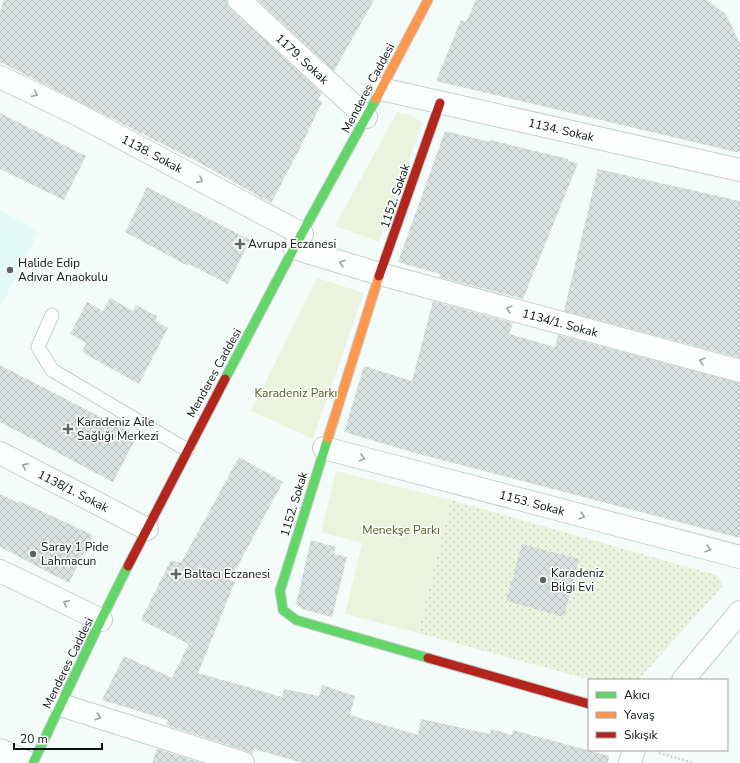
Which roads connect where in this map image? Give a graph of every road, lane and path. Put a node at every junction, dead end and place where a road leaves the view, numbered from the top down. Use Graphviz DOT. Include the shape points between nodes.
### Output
graph roads {
  1 [pos="238,0"];
  2 [pos="428,0"];
  3 [pos="0,76"];
  4 [pos="381,89"];
  5 [pos="440,103"];
  6 [pos="366,117"];
  7 [pos="740,170"];
  8 [pos="298,241"];
  9 [pos="380,274"];
  10 [pos="52,315"];
  11 [pos="740,371"];
  12 [pos="324,448"];
  13 [pos="187,450"];
  14 [pos="0,453"];
  15 [pos="147,529"];
  16 [pos="740,557"];
  17 [pos="0,571"];
  18 [pos="740,612"];
  19 [pos="101,620"];
  20 [pos="684,679"];
  21 [pos="588,704"];
  22 [pos="61,705"];
  23 [pos="0,750"];
  24 [pos="644,751"];
  25 [pos="28,763"];
  26 [pos="33,763"];
  27 [pos="244,763"];
  28 [pos="630,763"];
  29 [pos="693,763"];
  1 -- 6 [label="street, 1179. Sokak"];
  2 -- 4 [label="street, Menderes Caddesi"];
  3 -- 8 [label="street, 1138. Sokak, one-way" via="73,112"];
  4 -- 5 [label="street, 1134. Sokak"];
  4 -- 6 [label="street, Menderes Caddesi"];
  5 -- 7 [label="street, 1134. Sokak"];
  5 -- 9 [label="street, 1152. Sokak"];
  6 -- 8 [label="street, Menderes Caddesi"];
  9 -- 8 [label="street, 1138. Sokak, one-way"];
  8 -- 13 [label="street, Menderes Caddesi"];
  11 -- 9 [label="street, 1134/1. Sokak, one-way"];
  9 -- 12 [label="street, 1152. Sokak"];
  10 -- 13 [label="lane" via="38,347 52,370"];
  12 -- 16 [label="street, 1153. Sokak, one-way"];
  12 -- 21 [label="street, 1152. Sokak" via="280,591 283,610 296,620"];
  13 -- 15 [label="street, Menderes Caddesi"];
  15 -- 14 [label="street, 1138/1. Sokak, one-way"];
  15 -- 19 [label="street, Menderes Caddesi"];
  19 -- 17 [label="street, one-way"];
  18 -- 20 [label="street"];
  19 -- 22 [label="street, Menderes Caddesi"];
  22 -- 26 [label="street, Menderes Caddesi"];
  22 -- 27 [label="street, one-way"];
  23 -- 25 [label="street"];
  24 -- 28 [label="street"];
  24 -- 29 [label="path"];
}
